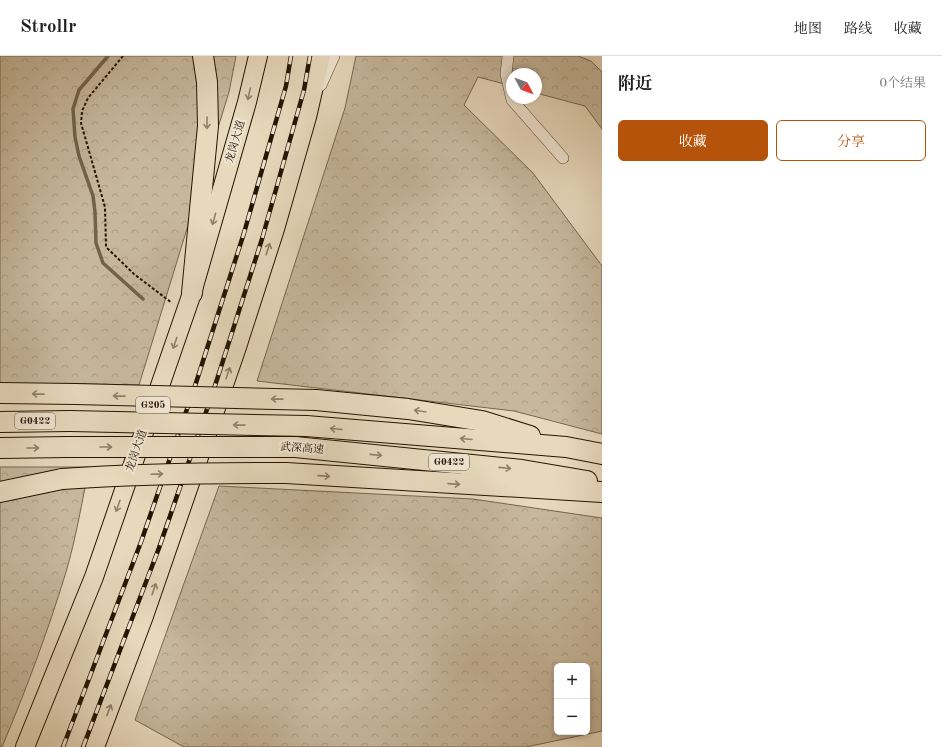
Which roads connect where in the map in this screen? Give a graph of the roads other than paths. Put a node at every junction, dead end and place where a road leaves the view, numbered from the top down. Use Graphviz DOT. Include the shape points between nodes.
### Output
graph roads {
  1 [pos="203,56"];
  2 [pos="258,56"];
  3 [pos="321,56"];
  4 [pos="334,56"];
  5 [pos="508,56"];
  6 [pos="307,117"];
  7 [pos="563,158"];
  8 [pos="192,293"];
  9 [pos="0,392"];
  10 [pos="0,422"];
  11 [pos="566,447"];
  12 [pos="0,448"];
  13 [pos="602,454"];
  14 [pos="602,483"];
  15 [pos="0,492"];
  16 [pos="602,492"];
  17 [pos="25,747"];
  18 [pos="95,747"];
  1 -- 8 [label="highway, one-way" via="207,82 208,126"];
  2 -- 8 [label="highway, 龙岗大道 / G205, one-way"];
  3 -- 6 [label="highway"];
  4 -- 6 [label="street"];
  5 -- 7 [label="street" via="506,74 512,100"];
  18 -- 6 [label="highway, one-way" via="144,616 236,350 275,229"];
  8 -- 17 [label="highway, 龙岗大道 / G205, one-way" via="94,577"];
  11 -- 9 [label="highway, one-way, bridge" via="482,421 408,409 316,400"];
  11 -- 10 [label="highway, 武深高速 / G0422, one-way, bridge" via="306,426"];
  11 -- 13 [label="highway, 武深高速 / G0422"];
  12 -- 14 [label="highway, 武深高速 / G0422, one-way, bridge" via="295,447 522,470"];
  15 -- 16 [label="highway, one-way, bridge" via="62,479 192,473 286,473"];
}
